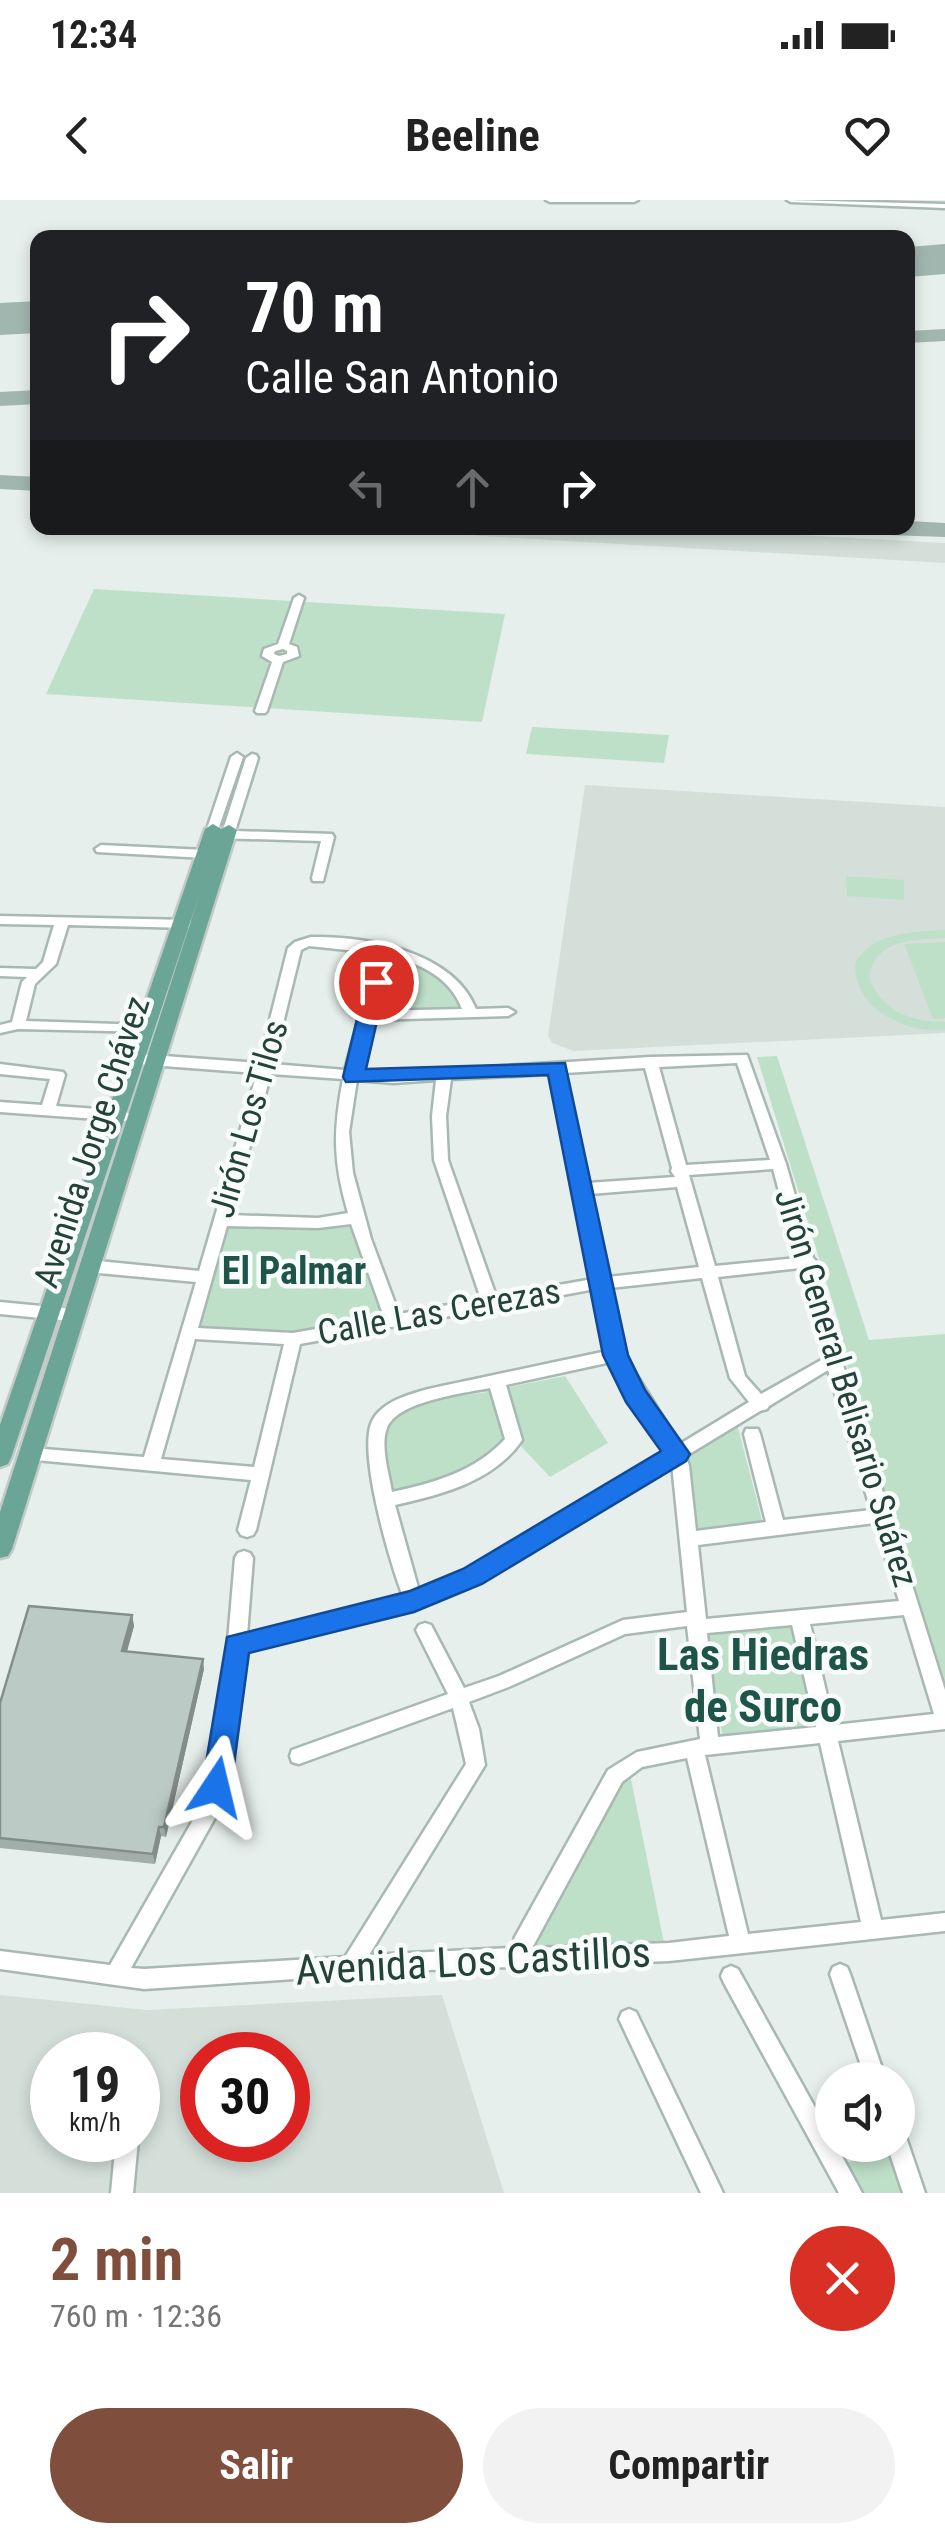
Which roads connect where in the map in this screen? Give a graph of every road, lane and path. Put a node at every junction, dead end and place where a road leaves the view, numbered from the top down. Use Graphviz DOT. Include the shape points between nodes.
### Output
graph roads {
  1 [pos="550,200"];
  2 [pos="634,200"];
  3 [pos="792,200"];
  4 [pos="816,201"];
  5 [pos="849,202"];
  6 [pos="939,204"];
  7 [pos="299,598"];
  8 [pos="261,711"];
  9 [pos="237,757"];
  10 [pos="252,758"];
  11 [pos="216,843"];
  12 [pos="100,848"];
  13 [pos="318,878"];
  14 [pos="0,920"];
  15 [pos="62,922"];
  16 [pos="190,924"];
  17 [pos="384,949"];
  18 [pos="0,972"];
  19 [pos="38,973"];
  20 [pos="508,1012"];
  21 [pos="471,1014"];
  22 [pos="368,1016"];
  23 [pos="18,1025"];
  24 [pos="0,1028"];
  25 [pos="147,1030"];
  26 [pos="147,1060"];
  27 [pos="650,1062"];
  28 [pos="0,1068"];
  29 [pos="557,1068"];
  30 [pos="265,1070"];
  31 [pos="444,1074"];
  32 [pos="354,1077"];
  33 [pos="0,1107"];
  34 [pos="48,1110"];
  35 [pos="116,1115"];
  36 [pos="138,1116"];
  37 [pos="779,1164"];
  38 [pos="679,1176"];
  39 [pos="582,1190"];
  40 [pos="358,1217"];
  41 [pos="221,1220"];
  42 [pos="809,1262"];
  43 [pos="88,1266"];
  44 [pos="707,1270"];
  45 [pos="205,1276"];
  46 [pos="599,1283"];
  47 [pos="490,1304"];
  48 [pos="0,1308"];
  49 [pos="61,1314"];
  50 [pos="394,1322"];
  51 [pos="189,1333"];
  52 [pos="294,1339"];
  53 [pos="616,1355"];
  54 [pos="834,1362"];
  55 [pos="496,1380"];
  56 [pos="761,1405"];
  57 [pos="752,1434"];
  58 [pos="32,1454"];
  59 [pos="677,1454"];
  60 [pos="0,1458"];
  61 [pos="151,1464"];
  62 [pos="260,1474"];
  63 [pos="9,1498"];
  64 [pos="387,1500"];
  65 [pos="882,1515"];
  66 [pos="776,1527"];
  67 [pos="246,1530"];
  68 [pos="688,1539"];
  69 [pos="0,1549"];
  70 [pos="244,1558"];
  71 [pos="414,1601"];
  72 [pos="911,1607"];
  73 [pos="800,1620"];
  74 [pos="696,1622"];
  75 [pos="426,1630"];
  76 [pos="237,1645"];
  77 [pos="461,1697"];
  78 [pos="945,1720"];
  79 [pos="824,1735"];
  80 [pos="702,1747"];
  81 [pos="299,1756"];
  82 [pos="945,1922"];
  83 [pos="873,1930"];
  84 [pos="741,1946"];
  85 [pos="521,1957"];
  86 [pos="0,1960"];
  87 [pos="352,1966"];
  88 [pos="840,1974"];
  89 [pos="115,1976"];
  90 [pos="731,1976"];
  91 [pos="629,2018"];
  92 [pos="870,2062"];
  93 [pos="125,2162"];
  94 [pos="904,2162"];
  95 [pos="122,2193"];
  96 [pos="712,2193"];
  97 [pos="851,2193"];
  98 [pos="914,2193"];
  1 -- 2 [label="street"];
  3 -- 4 [label="street"];
  4 -- 5 [label="street"];
  5 -- 6 [label="street"];
  7 -- 8 [label="street" via="283,646 295,654 278,660"];
  9 -- 11 [label="street, Avenida Jorge Chávez"];
  10 -- 11 [label="street, Avenida Jorge Chávez"];
  11 -- 12 [label="street"];
  11 -- 13 [label="street" via="328,837"];
  11 -- 16 [label="main road, Avenida Jorge Chávez"];
  14 -- 15 [label="street"];
  15 -- 16 [label="street"];
  15 -- 19 [label="street" via="49,964"];
  16 -- 25 [label="main road, Avenida Jorge Chávez"];
  16 -- 26 [label="main road, Avenida Jorge Chávez"];
  17 -- 21 [label="street" via="435,969 468,1002"];
  17 -- 22 [label="street"];
  17 -- 30 [label="street, Jirón Los Tilos" via="311,941 295,948"];
  18 -- 19 [label="street"];
  19 -- 23 [label="street" via="29,982"];
  20 -- 21 [label="street"];
  21 -- 22 [label="street"];
  22 -- 32 [label="street"];
  23 -- 24 [label="street"];
  23 -- 25 [label="street"];
  25 -- 26 [label="main road, Avenida Jorge Chávez"];
  26 -- 30 [label="street"];
  26 -- 35 [label="main road, Avenida Jorge Chávez"];
  26 -- 36 [label="main road, Avenida Jorge Chávez"];
  27 -- 29 [label="street"];
  27 -- 37 [label="street, Jirón General Belisario Suárez" via="742,1058"];
  27 -- 38 [label="street"];
  28 -- 34 [label="street" via="58,1075"];
  29 -- 31 [label="street"];
  29 -- 39 [label="street"];
  30 -- 32 [label="street"];
  30 -- 41 [label="street, Jirón Los Tilos"];
  31 -- 32 [label="street"];
  31 -- 47 [label="street" via="441,1160"];
  32 -- 40 [label="street" via="342,1152"];
  33 -- 34 [label="street"];
  34 -- 35 [label="street"];
  35 -- 36 [label="street"];
  35 -- 49 [label="main road, Avenida Jorge Chávez"];
  36 -- 43 [label="main road, Avenida Jorge Chávez"];
  37 -- 38 [label="street"];
  37 -- 42 [label="street, Jirón General Belisario Suárez"];
  38 -- 39 [label="street"];
  38 -- 44 [label="street"];
  39 -- 46 [label="street"];
  40 -- 41 [label="street" via="318,1223"];
  40 -- 50 [label="street"];
  41 -- 45 [label="street, Jirón Los Tilos"];
  42 -- 44 [label="street, Calle Las Cerezas"];
  42 -- 54 [label="street, Jirón General Belisario Suárez"];
  43 -- 45 [label="street"];
  43 -- 49 [label="main road, Avenida Jorge Chávez"];
  44 -- 46 [label="street, Calle Las Cerezas"];
  44 -- 56 [label="street" via="738,1378"];
  45 -- 51 [label="street, Jirón Los Tilos"];
  46 -- 47 [label="street, Calle Las Cerezas"];
  46 -- 53 [label="street"];
  47 -- 50 [label="street, Calle Las Cerezas"];
  48 -- 49 [label="street"];
  49 -- 58 [label="main road, Avenida Jorge Chávez"];
  49 -- 60 [label="main road, Avenida Jorge Chávez"];
  50 -- 52 [label="street, Calle Las Cerezas"];
  51 -- 52 [label="street, Calle Las Cerezas"];
  51 -- 61 [label="street, Jirón Los Tilos"];
  52 -- 62 [label="street"];
  53 -- 55 [label="street"];
  53 -- 59 [label="street"];
  54 -- 56 [label="street"];
  54 -- 65 [label="street, Jirón General Belisario Suárez"];
  55 -- 64 [label="street" via="409,1402 382,1420 375,1438"];
  55 -- 64 [label="street" via="514,1440 501,1457 421,1493"];
  56 -- 59 [label="street"];
  57 -- 66 [label="street"];
  58 -- 61 [label="street"];
  58 -- 63 [label="main road, Avenida Jorge Chávez"];
  59 -- 68 [label="street"];
  59 -- 71 [label="street" via="472,1577"];
  61 -- 62 [label="street"];
  62 -- 67 [label="street"];
  63 -- 69 [label="main road, Avenida Jorge Chávez"];
  64 -- 71 [label="street"];
  65 -- 66 [label="street"];
  65 -- 72 [label="street, Jirón General Belisario Suárez"];
  66 -- 68 [label="street"];
  68 -- 74 [label="street"];
  70 -- 76 [label="street"];
  71 -- 76 [label="street"];
  72 -- 73 [label="street"];
  72 -- 78 [label="street, Jirón General Belisario Suárez"];
  73 -- 74 [label="street"];
  73 -- 79 [label="street"];
  74 -- 77 [label="street" via="623,1626"];
  74 -- 80 [label="street"];
  75 -- 77 [label="street"];
  76 -- 89 [label="street" via="206,1816"];
  77 -- 81 [label="street"];
  77 -- 87 [label="street" via="476,1766"];
  78 -- 79 [label="street"];
  79 -- 80 [label="street"];
  79 -- 83 [label="street"];
  80 -- 84 [label="street"];
  80 -- 85 [label="street" via="637,1760 615,1776 522,1944"];
  82 -- 83 [label="street, Avenida Los Castillos"];
  83 -- 84 [label="street, Avenida Los Castillos"];
  84 -- 85 [label="street, Avenida Los Castillos"];
  85 -- 87 [label="street, Avenida Los Castillos"];
  86 -- 89 [label="street, Avenida Los Castillos"];
  87 -- 89 [label="street, Avenida Los Castillos"];
  88 -- 92 [label="street"];
  90 -- 97 [label="street"];
  91 -- 96 [label="street"];
  93 -- 95 [label="street"];
  94 -- 98 [label="street"];
}
